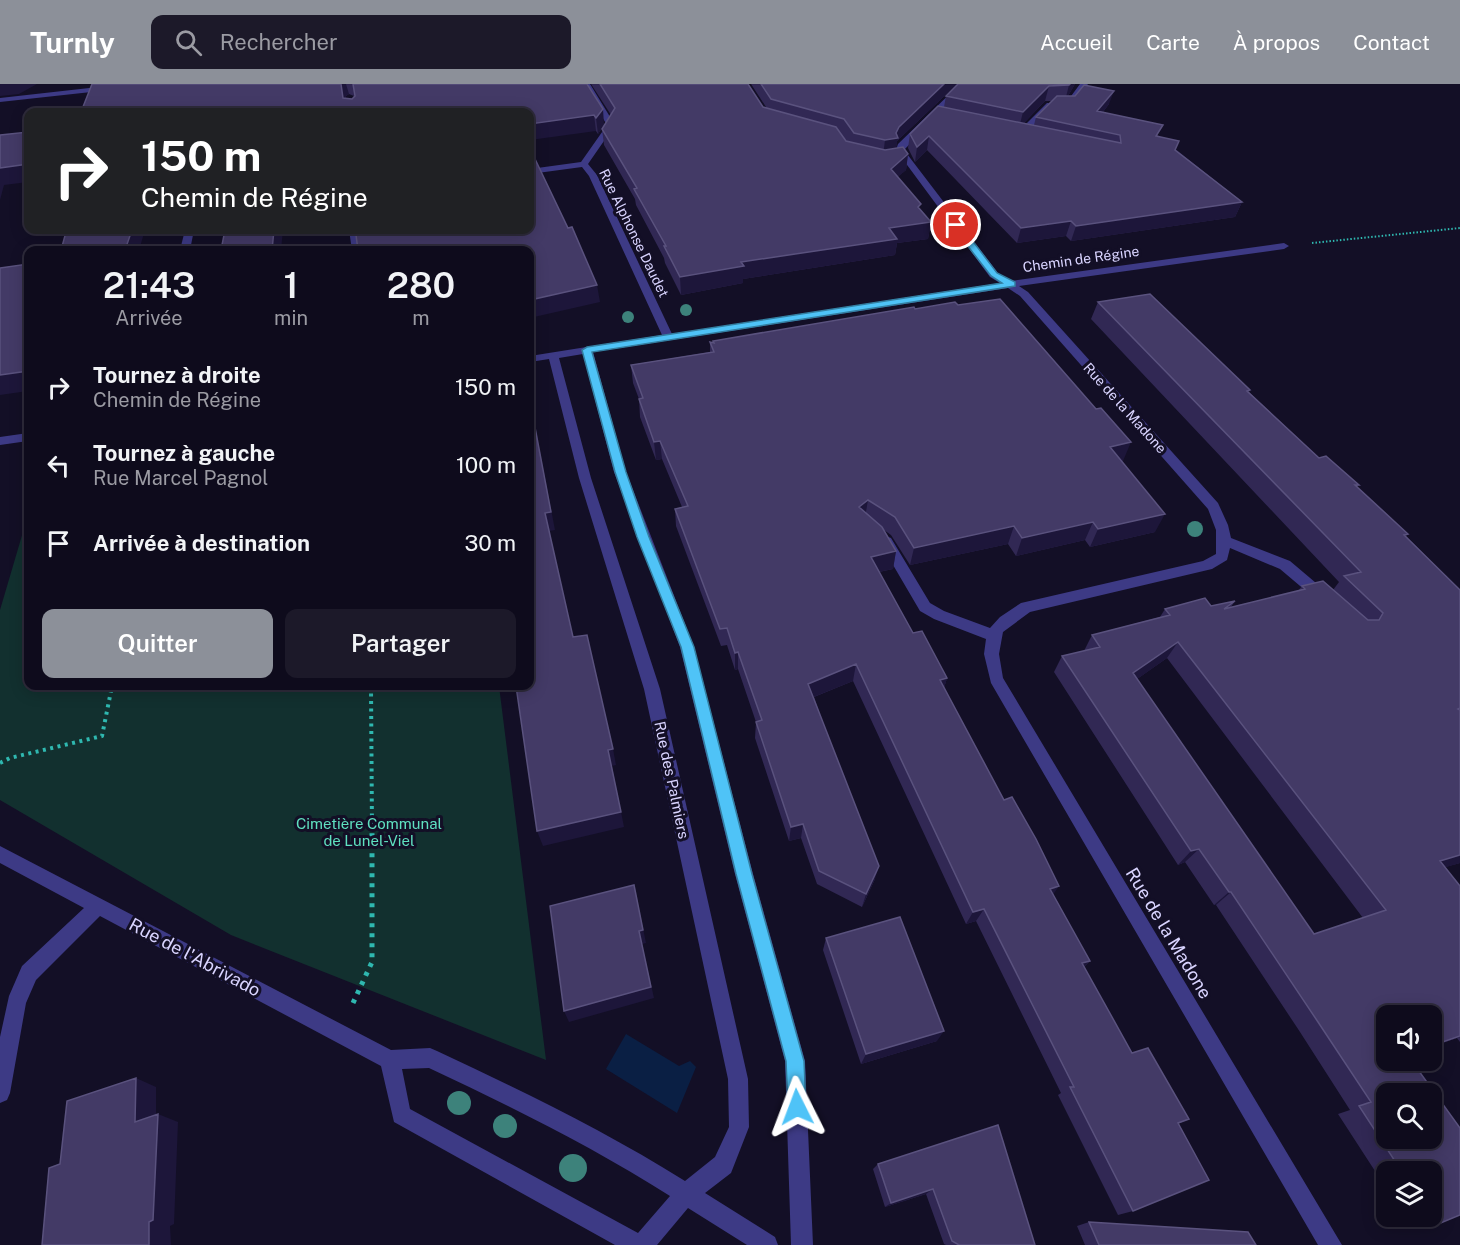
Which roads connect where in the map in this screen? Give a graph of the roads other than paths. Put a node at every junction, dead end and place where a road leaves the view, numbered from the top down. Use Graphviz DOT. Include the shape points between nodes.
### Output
graph roads {
  1 [pos="146,84"];
  2 [pos="586,84"];
  3 [pos="964,84"];
  4 [pos="1084,84"];
  5 [pos="0,100"];
  6 [pos="934,114"];
  7 [pos="945,116"];
  8 [pos="1011,130"];
  9 [pos="1022,133"];
  10 [pos="1033,135"];
  11 [pos="904,158"];
  12 [pos="894,160"];
  13 [pos="584,164"];
  14 [pos="534,171"];
  15 [pos="1284,246"];
  16 [pos="1011,284"];
  17 [pos="668,337"];
  18 [pos="587,350"];
  19 [pos="553,355"];
  20 [pos="534,357"];
  21 [pos="24,437"];
  22 [pos="0,441"];
  23 [pos="872,530"];
  24 [pos="1226,541"];
  25 [pos="1337,610"];
  26 [pos="992,635"];
  27 [pos="0,854"];
  28 [pos="98,906"];
  29 [pos="390,1060"];
  30 [pos="0,1094"];
  31 [pos="687,1193"];
  32 [pos="637,1245"];
  33 [pos="642,1245"];
  34 [pos="767,1245"];
  35 [pos="802,1245"];
  36 [pos="1331,1245"];
  1 -- 5 [label="street"];
  2 -- 13 [label="street, Rue Alphonse Daudet" via="611,125"];
  3 -- 6 [label="street"];
  4 -- 9 [label="street" via="1068,105 1050,105"];
  6 -- 7 [label="street"];
  6 -- 11 [label="street" via="902,146"];
  8 -- 9 [label="street"];
  9 -- 10 [label="street"];
  11 -- 12 [label="street"];
  11 -- 16 [label="street, Rue de la Madone" via="994,274"];
  13 -- 14 [label="street"];
  13 -- 17 [label="street, Rue Alphonse Daudet" via="593,175"];
  15 -- 16 [label="street, Chemin de Régine"];
  16 -- 17 [label="street, Chemin de Régine"];
  16 -- 24 [label="street, Rue de la Madone" via="1212,506"];
  17 -- 18 [label="street, Chemin de Régine"];
  18 -- 19 [label="street, Chemin de Régine"];
  18 -- 35 [label="street" via="620,472 687,647 795,1061"];
  19 -- 20 [label="street, Chemin de Régine"];
  19 -- 31 [label="street, Rue des Palmiers" via="585,478 652,689 738,1079 739,1127 723,1166"];
  21 -- 22 [label="street"];
  23 -- 26 [label="street" via="885,540 925,607"];
  24 -- 25 [label="street" via="1285,564"];
  24 -- 26 [label="street" via="1222,557 1207,565 1026,607 1006,617"];
  26 -- 36 [label="street, Rue de la Madone" via="996,679"];
  27 -- 28 [label="street, Rue de l'Abrivado"];
  28 -- 29 [label="street, Rue de l'Abrivado"];
  28 -- 30 [label="street" via="29,974 16,1003"];
  29 -- 31 [label="street, Rue de l'Abrivado" via="430,1058 608,1145"];
  29 -- 32 [label="street" via="402,1115"];
  31 -- 33 [label="street"];
  31 -- 34 [label="street, Rue de l'Abrivado"];
}
